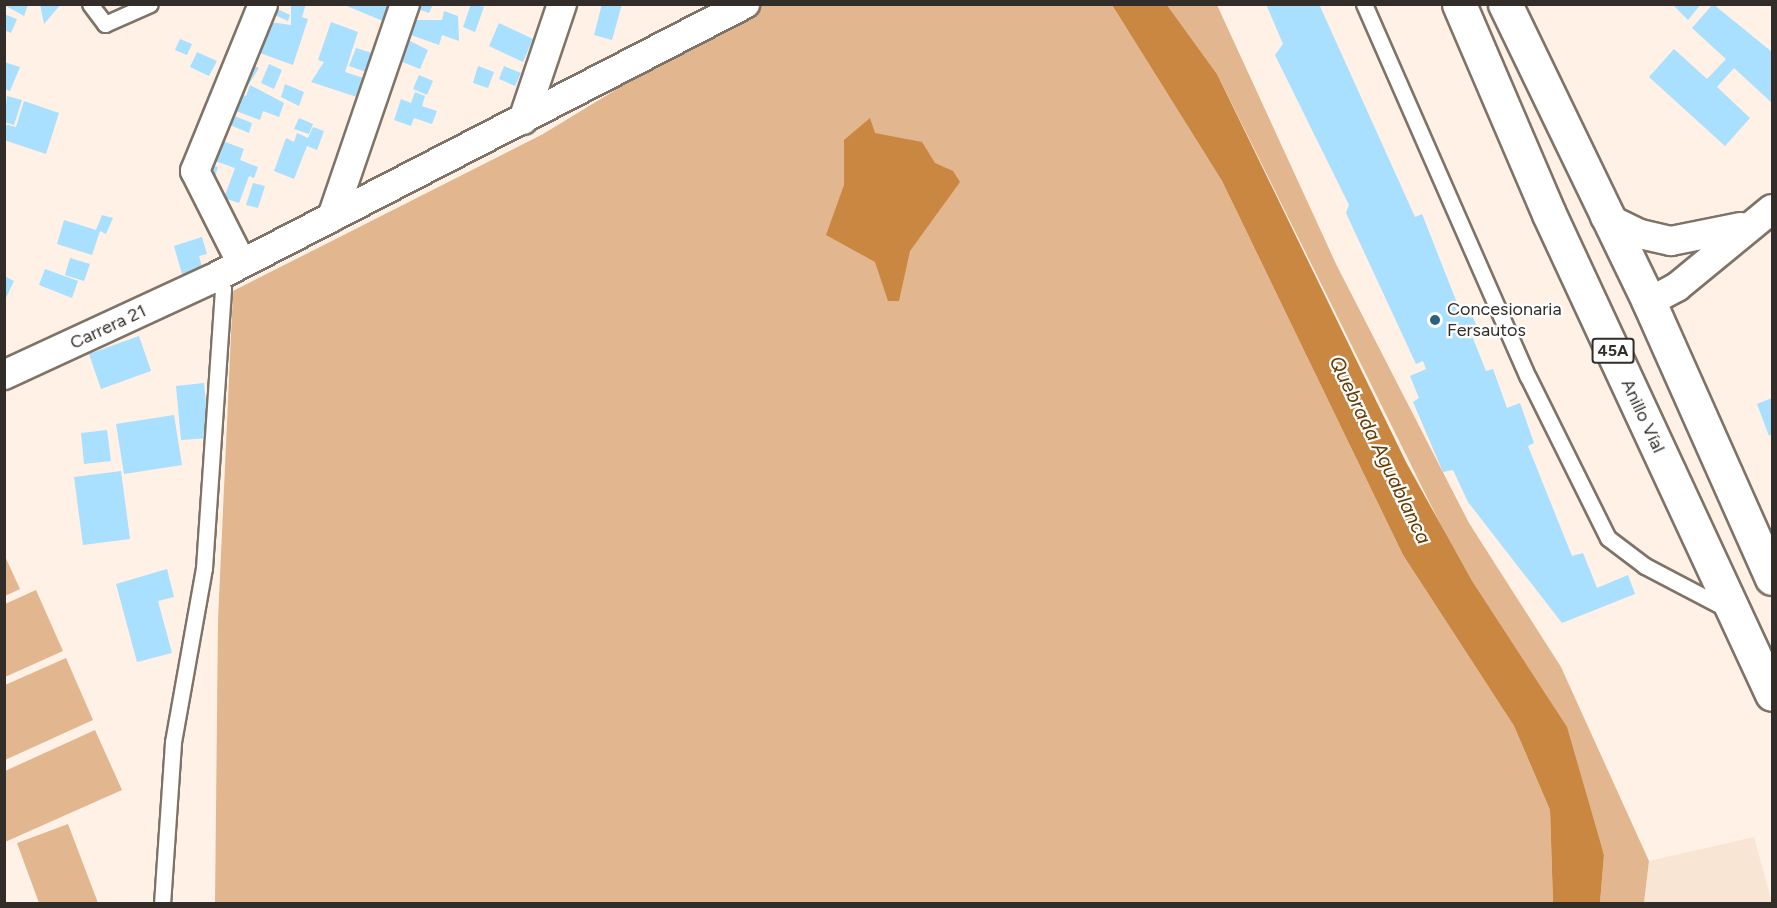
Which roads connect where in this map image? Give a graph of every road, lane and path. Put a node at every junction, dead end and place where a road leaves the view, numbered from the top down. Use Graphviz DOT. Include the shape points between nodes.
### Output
graph roads {
  1 [pos="90,4"];
  2 [pos="150,4"];
  3 [pos="262,4"];
  4 [pos="405,4"];
  5 [pos="562,4"];
  6 [pos="708,4"];
  7 [pos="745,4"];
  8 [pos="1364,4"];
  9 [pos="1459,4"];
  10 [pos="1505,4"];
  11 [pos="696,32"];
  12 [pos="523,120"];
  13 [pos="1773,208"];
  14 [pos="332,217"];
  15 [pos="1605,217"];
  16 [pos="1746,225"];
  17 [pos="241,262"];
  18 [pos="212,279"];
  19 [pos="1648,302"];
  20 [pos="4,375"];
  21 [pos="1773,578"];
  22 [pos="1734,612"];
  23 [pos="1773,694"];
  24 [pos="162,903"];
  1 -- 2 [label="lane" via="105,24"];
  3 -- 17 [label="street" via="195,171"];
  4 -- 14 [label="street"];
  5 -- 12 [label="street"];
  6 -- 11 [label="street"];
  7 -- 11 [label="street, Carrera 21"];
  8 -- 22 [label="lane" via="1523,367 1608,538 1645,566"];
  9 -- 22 [label="highway, Anillo Víal / 45A" via="1549,214"];
  10 -- 15 [label="highway, 45A"];
  11 -- 12 [label="street, Carrera 21"];
  12 -- 14 [label="street, Carrera 21"];
  13 -- 16 [label="street"];
  14 -- 17 [label="street, Carrera 21"];
  15 -- 16 [label="street" via="1641,234 1671,241"];
  15 -- 19 [label="highway, 45A"];
  16 -- 19 [label="street" via="1677,287"];
  17 -- 18 [label="street, Carrera 21"];
  18 -- 20 [label="street, Carrera 21"];
  18 -- 24 [label="lane" via="223,289 204,567 173,742"];
  19 -- 21 [label="highway, 45A"];
  22 -- 23 [label="highway, Anillo Víal / 45A"];
}
